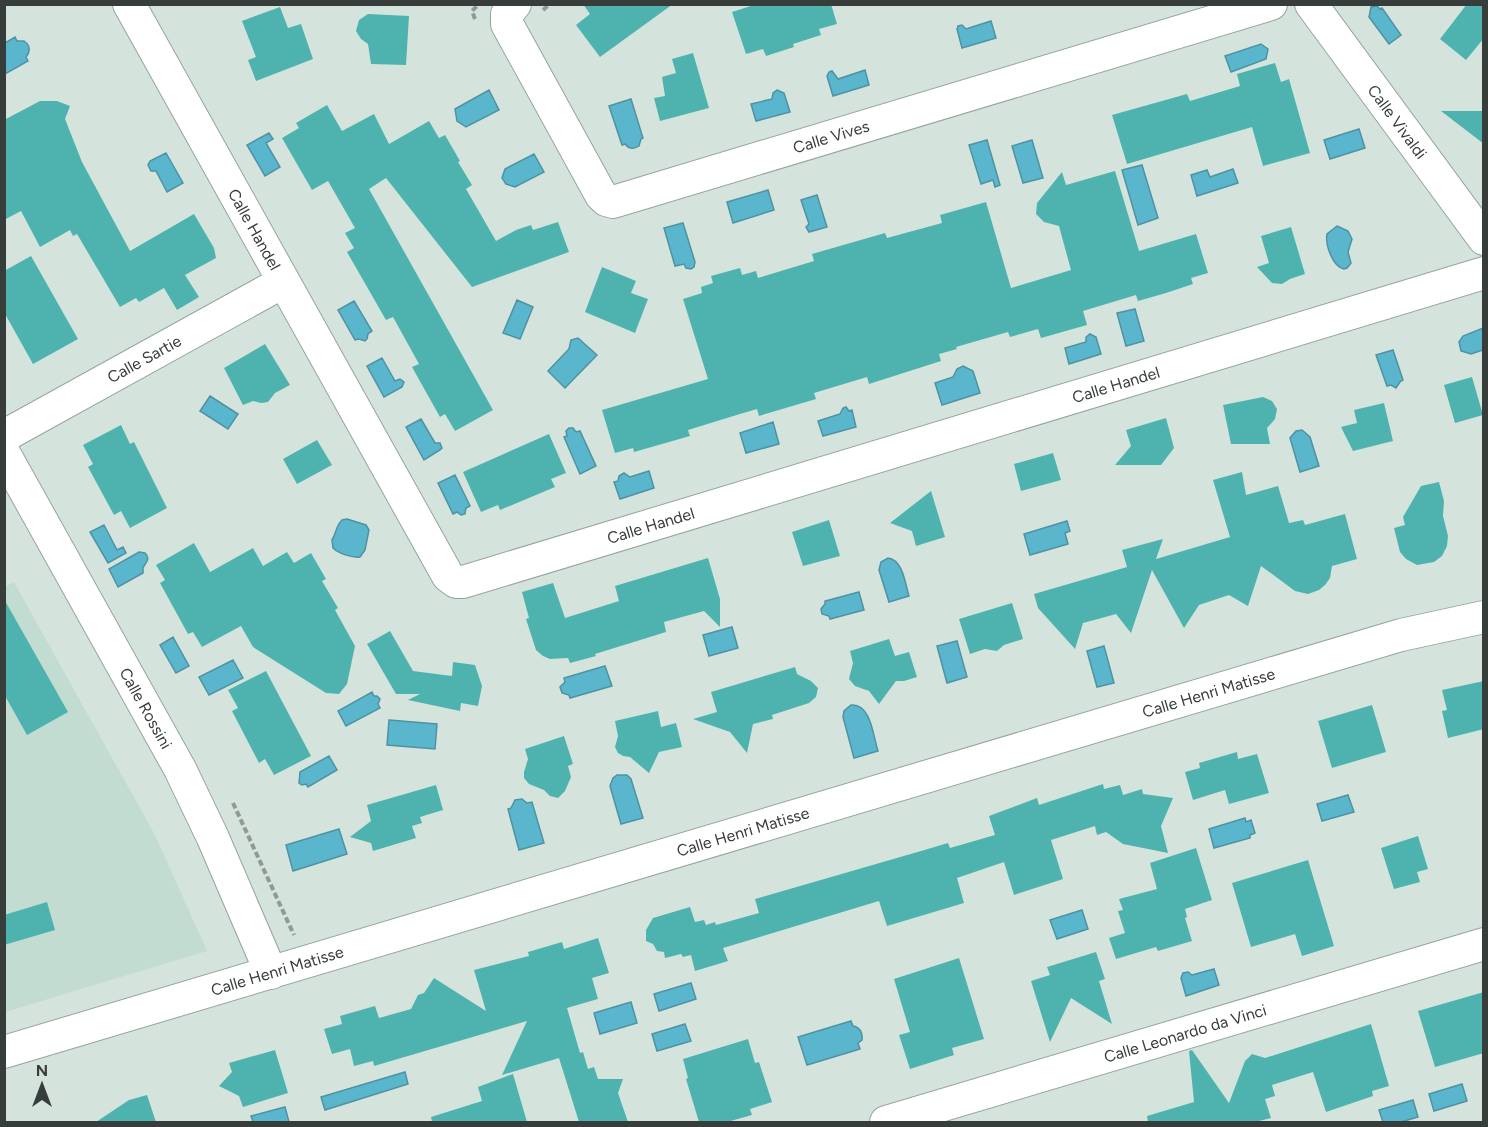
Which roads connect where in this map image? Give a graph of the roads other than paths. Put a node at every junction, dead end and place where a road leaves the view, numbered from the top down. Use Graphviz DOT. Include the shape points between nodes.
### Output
graph roads {
  1 [pos="129,4"];
  2 [pos="1271,4"];
  3 [pos="1311,4"];
  4 [pos="528,8"];
  5 [pos="1484,239"];
  6 [pos="1484,273"];
  7 [pos="284,282"];
  8 [pos="4,436"];
  9 [pos="4,453"];
  10 [pos="1484,617"];
  11 [pos="1484,944"];
  12 [pos="271,973"];
  13 [pos="4,1052"];
  14 [pos="886,1122"];
  1 -- 7 [label="street, Calle Handel"];
  2 -- 4 [label="street, Calle Vives" via="613,202 601,195 507,24 507,14"];
  3 -- 5 [label="street, Calle Vivaldi"];
  6 -- 7 [label="street, Calle Handel" via="460,583 448,576"];
  7 -- 8 [label="street, Calle Sartie"];
  9 -- 12 [label="street, Calle Rossini" via="180,769"];
  10 -- 12 [label="street, Calle Henri Matisse" via="1401,635"];
  11 -- 14 [label="street, Calle Leonardo da Vinci"];
  12 -- 13 [label="street, Calle Henri Matisse"];
}
